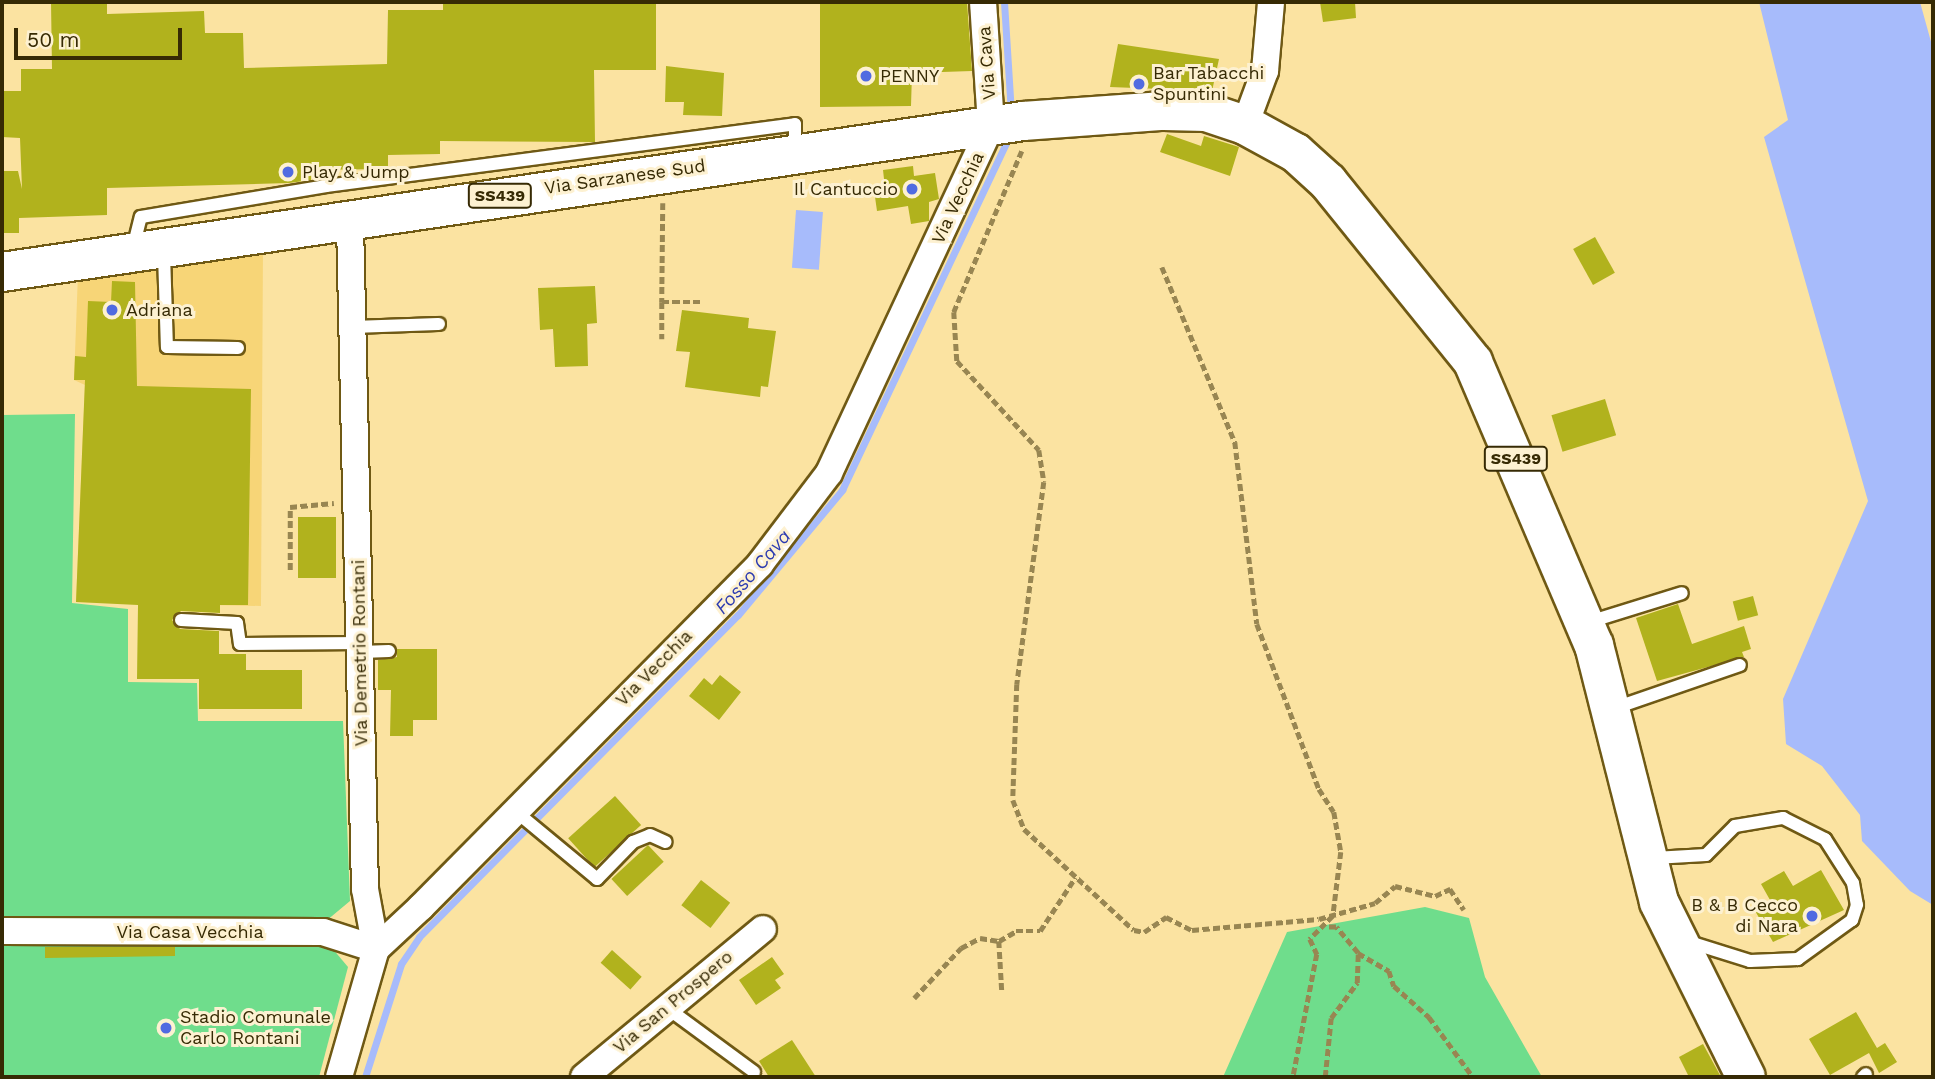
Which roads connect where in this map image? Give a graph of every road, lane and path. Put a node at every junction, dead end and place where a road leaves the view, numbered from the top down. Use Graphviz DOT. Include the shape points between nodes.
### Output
graph roads {
  1 [pos="983,2"];
  2 [pos="1271,2"];
  3 [pos="1011,122"];
  4 [pos="1245,125"];
  5 [pos="795,153"];
  6 [pos="663,172"];
  7 [pos="350,222"];
  8 [pos="148,250"];
  9 [pos="1162,267"];
  10 [pos="2,272"];
  11 [pos="662,302"];
  12 [pos="702,302"];
  13 [pos="439,324"];
  14 [pos="352,327"];
  15 [pos="662,339"];
  16 [pos="238,348"];
  17 [pos="357,501"];
  18 [pos="290,570"];
  19 [pos="1682,593"];
  20 [pos="181,620"];
  21 [pos="1584,624"];
  22 [pos="361,647"];
  23 [pos="389,651"];
  24 [pos="1740,665"];
  25 [pos="1612,709"];
  26 [pos="518,813"];
  27 [pos="666,842"];
  28 [pos="1646,858"];
  29 [pos="1074,878"];
  30 [pos="1464,910"];
  31 [pos="1333,916"];
  32 [pos="1326,927"];
  33 [pos="763,929"];
  34 [pos="2,931"];
  35 [pos="1676,939"];
  36 [pos="999,941"];
  37 [pos="376,948"];
  38 [pos="1358,953"];
  39 [pos="1002,992"];
  40 [pos="914,998"];
  41 [pos="665,1007"];
  42 [pos="754,1072"];
  43 [pos="339,1077"];
  44 [pos="584,1077"];
  45 [pos="1293,1077"];
  46 [pos="1325,1077"];
  47 [pos="1473,1077"];
  48 [pos="1746,1077"];
  1 -- 3 [label="street, Via Cava"];
  2 -- 4 [label="street" via="1265,71"];
  3 -- 4 [label="main road, SS439" via="1164,111 1206,113"];
  3 -- 5 [label="main road, Via Sarzanese Sud / SS439"];
  3 -- 26 [label="street, Via Vecchia" via="853,430 805,511"];
  3 -- 29 [label="path" via="954,312 957,361 969,380 1039,450 1043,525 1017,684 1013,800 1024,829"];
  4 -- 21 [label="main road, SS439" via="1296,153 1328,182 1473,362"];
  5 -- 6 [label="main road, Via Sarzanese Sud / SS439"];
  5 -- 8 [label="lane" via="795,124 326,186 141,217"];
  6 -- 7 [label="main road, Via Sarzanese Sud / SS439"];
  6 -- 11 [label="path"];
  7 -- 8 [label="main road, Via Sarzanese Sud / SS439"];
  7 -- 14 [label="street, Via Demetrio Rontani"];
  8 -- 10 [label="main road, Via Sarzanese Sud / SS439"];
  8 -- 16 [label="lane" via="167,347"];
  9 -- 31 [label="path" via="1235,442 1257,624 1319,789 1334,812 1341,852"];
  11 -- 12 [label="path"];
  11 -- 15 [label="path"];
  13 -- 14 [label="lane"];
  14 -- 17 [label="street, Via Demetrio Rontani"];
  17 -- 18 [label="path" via="290,507"];
  17 -- 22 [label="street, Via Demetrio Rontani"];
  19 -- 21 [label="lane"];
  20 -- 22 [label="lane" via="237,623 240,644"];
  21 -- 25 [label="main road, SS439"];
  22 -- 23 [label="lane"];
  22 -- 37 [label="street, Via Demetrio Rontani" via="365,889"];
  24 -- 25 [label="lane"];
  25 -- 28 [label="main road, SS439"];
  26 -- 27 [label="lane" via="597,879 633,842 650,835"];
  26 -- 37 [label="street, Via Vecchia"];
  28 -- 35 [label="main road, SS439"];
  28 -- 35 [label="lane" via="1706,855 1735,826 1783,818 1825,839 1853,883 1852,920 1798,959 1750,961"];
  29 -- 31 [label="path" via="1117,919 1144,932 1166,917 1192,930"];
  29 -- 36 [label="path" via="1051,922"];
  30 -- 31 [label="path" via="1450,889 1435,896 1395,886 1375,903"];
  31 -- 32 [label="path"];
  32 -- 38 [label="path" via="1336,927"];
  32 -- 45 [label="path" via="1310,939 1317,954"];
  33 -- 41 [label="street, Via San Prospero"];
  34 -- 37 [label="street, Via Casa Vecchia" via="323,932"];
  35 -- 48 [label="main road, SS439"];
  36 -- 39 [label="path"];
  36 -- 40 [label="path" via="980,938 961,948"];
  37 -- 43 [label="street, Via Demetrio Rontani"];
  38 -- 46 [label="path" via="1357,983 1331,1018"];
  38 -- 47 [label="path" via="1389,971 1394,986 1429,1017"];
  41 -- 42 [label="lane"];
  41 -- 44 [label="street, Via San Prospero"];
}
